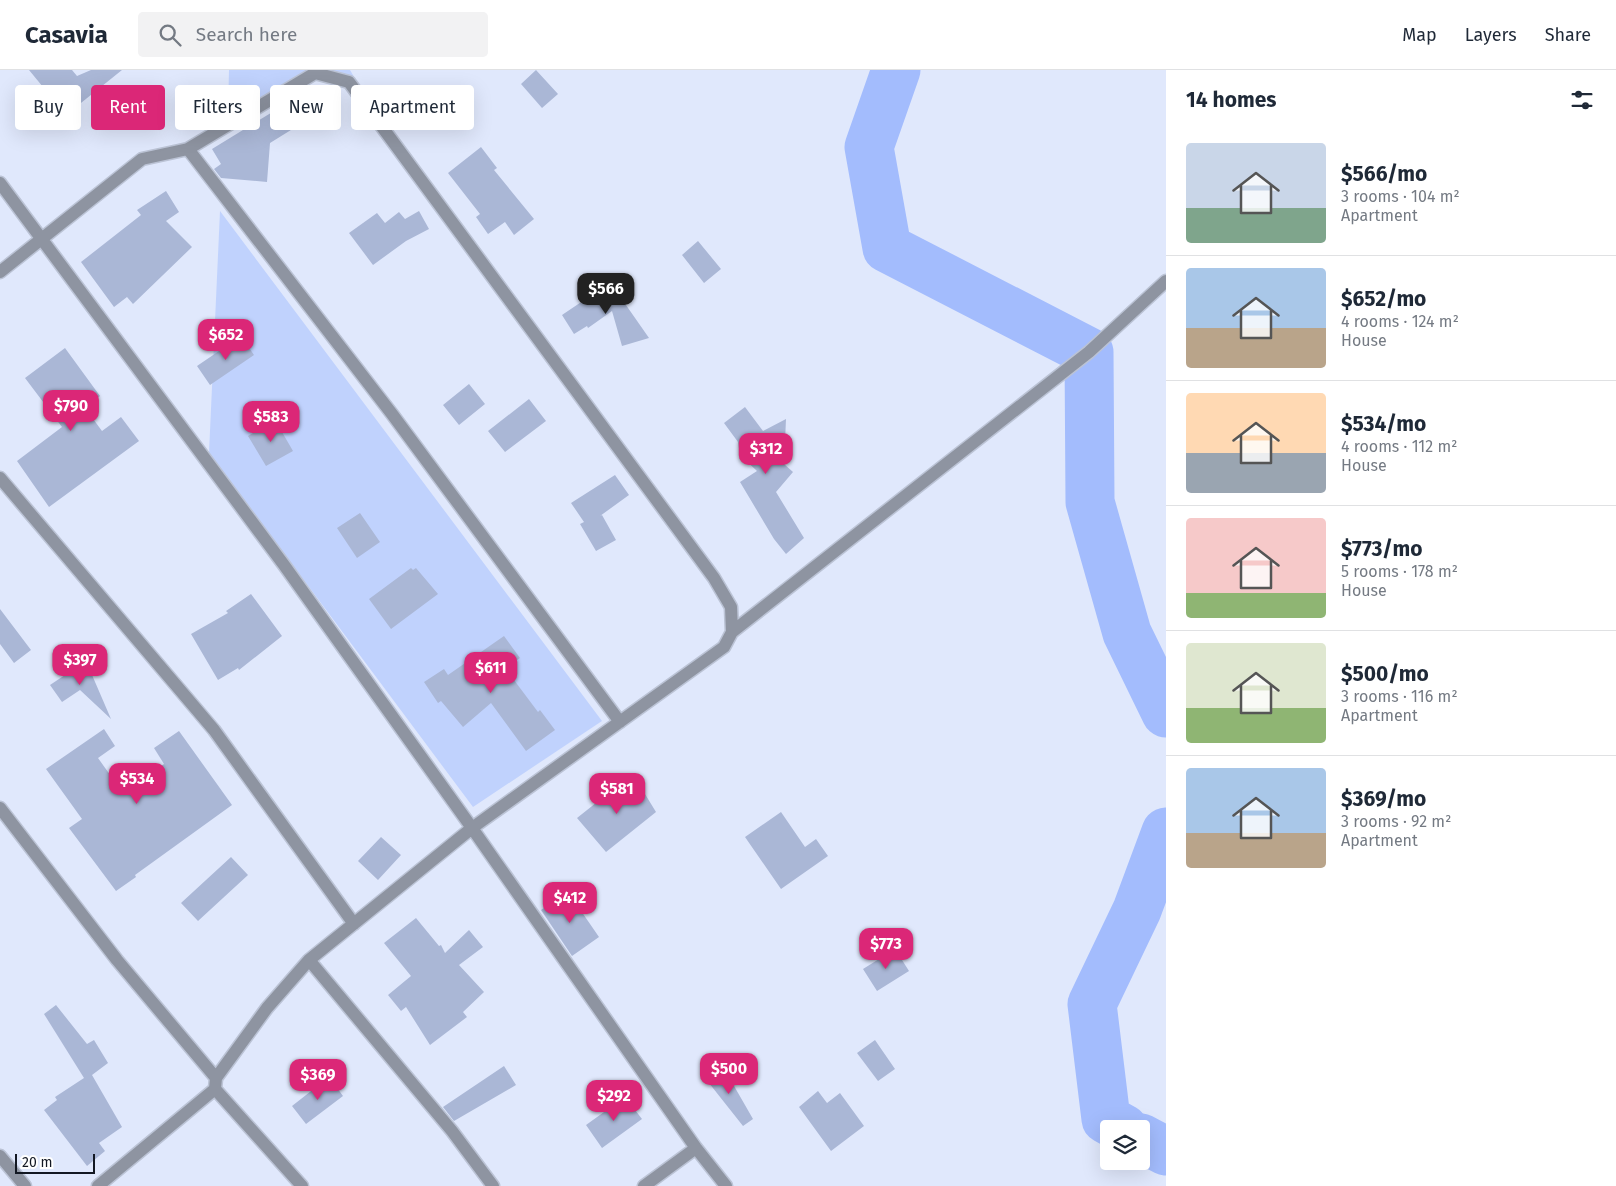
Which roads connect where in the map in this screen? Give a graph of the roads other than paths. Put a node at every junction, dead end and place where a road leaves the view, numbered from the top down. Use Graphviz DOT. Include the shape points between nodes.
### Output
graph roads {
  1 [pos="188,149"];
  2 [pos="0,183"];
  3 [pos="42,239"];
  4 [pos="0,272"];
  5 [pos="1166,281"];
  6 [pos="0,478"];
  7 [pos="732,632"];
  8 [pos="620,722"];
  9 [pos="0,808"];
  10 [pos="472,828"];
  11 [pos="354,924"];
  12 [pos="309,960"];
  13 [pos="215,1084"];
  14 [pos="696,1148"];
  15 [pos="0,1156"];
  16 [pos="25,1186"];
  17 [pos="98,1186"];
  18 [pos="302,1186"];
  19 [pos="493,1186"];
  20 [pos="644,1186"];
  21 [pos="726,1186"];
  1 -- 3 [label="street" via="142,159"];
  1 -- 7 [label="street" via="315,73 349,82 714,578 731,607"];
  1 -- 8 [label="street" via="392,414"];
  2 -- 3 [label="street"];
  3 -- 4 [label="street"];
  3 -- 10 [label="street" via="284,565"];
  5 -- 7 [label="street" via="1090,352"];
  6 -- 11 [label="street" via="214,730"];
  7 -- 8 [label="street" via="724,647"];
  8 -- 10 [label="street"];
  9 -- 13 [label="street"];
  10 -- 11 [label="street"];
  10 -- 14 [label="street"];
  11 -- 12 [label="street"];
  12 -- 13 [label="street" via="267,1008"];
  12 -- 19 [label="street" via="452,1131"];
  13 -- 17 [label="street"];
  13 -- 18 [label="street"];
  14 -- 20 [label="street"];
  14 -- 21 [label="street"];
  15 -- 16 [label="street"];
}
